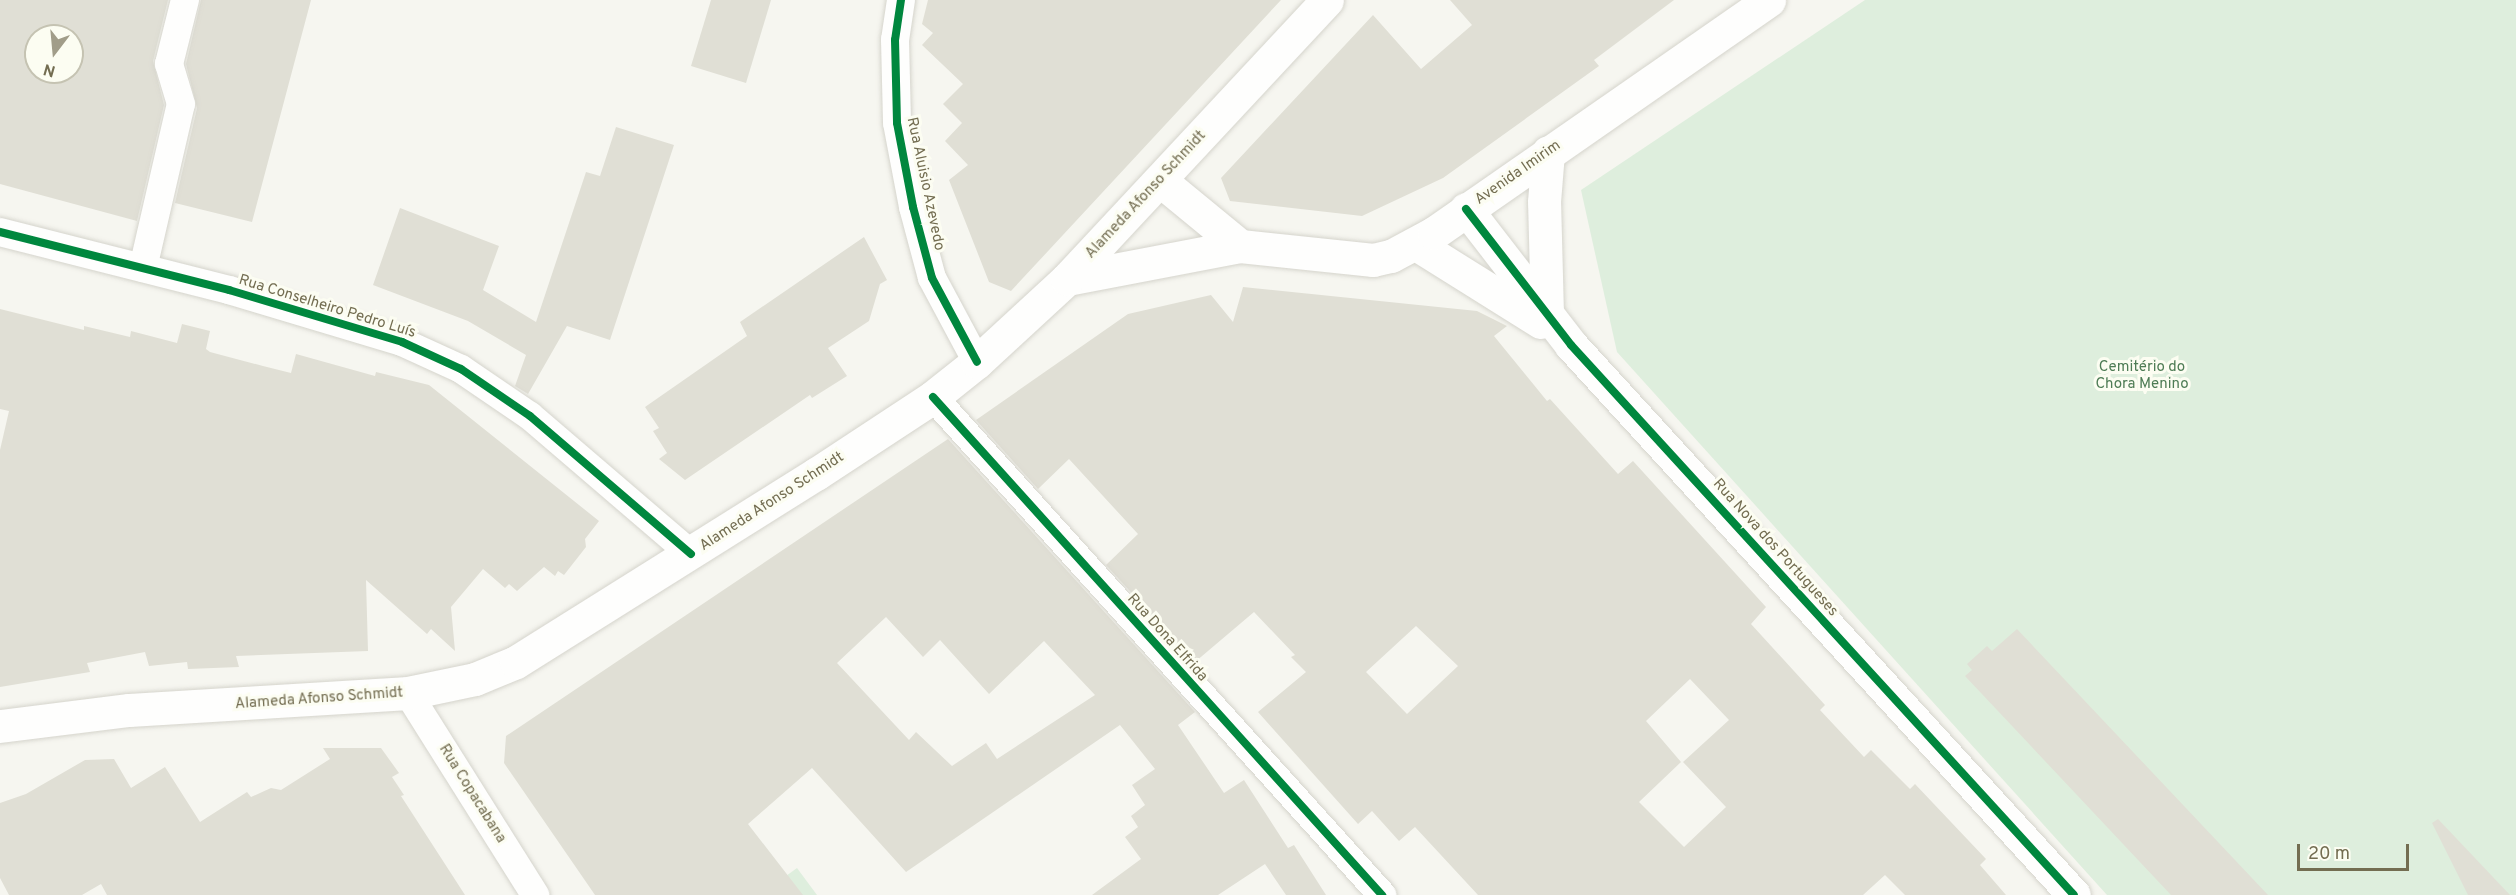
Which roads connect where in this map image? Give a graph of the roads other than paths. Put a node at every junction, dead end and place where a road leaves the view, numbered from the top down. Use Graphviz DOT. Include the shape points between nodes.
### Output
graph roads {
  1 [pos="185,0"];
  2 [pos="901,0"];
  3 [pos="1328,0"];
  4 [pos="1769,0"];
  5 [pos="1548,152"];
  6 [pos="1161,181"];
  7 [pos="1466,209"];
  8 [pos="0,232"];
  9 [pos="1416,244"];
  10 [pos="1240,246"];
  11 [pos="143,268"];
  12 [pos="1067,279"];
  13 [pos="1547,314"];
  14 [pos="1571,345"];
  15 [pos="977,362"];
  16 [pos="933,397"];
  17 [pos="691,554"];
  18 [pos="408,693"];
  19 [pos="0,726"];
  20 [pos="536,895"];
  21 [pos="1382,895"];
  22 [pos="2074,895"];
  1 -- 11 [label="street" via="170,64 181,104"];
  2 -- 15 [label="street, Rua Aluisio Azevedo" via="895,40 897,123 913,207 932,278"];
  3 -- 6 [label="main road, Alameda Afonso Schmidt"];
  4 -- 5 [label="main road, Avenida Imirim"];
  5 -- 7 [label="main road, Avenida Imirim"];
  5 -- 13 [label="main road" via="1544,202"];
  6 -- 10 [label="main road"];
  6 -- 12 [label="main road, Alameda Afonso Schmidt"];
  7 -- 9 [label="main road, Avenida Imirim"];
  7 -- 13 [label="main road, Rua Nova dos Portugueses"];
  8 -- 11 [label="street, Rua Conselheiro Pedro Luís"];
  9 -- 10 [label="main road, Avenida Imirim" via="1373,260"];
  9 -- 14 [label="main road, Rua Nova dos Portugueses" via="1494,290"];
  10 -- 12 [label="main road, Avenida Imirim"];
  11 -- 17 [label="street, Rua Conselheiro Pedro Luís" via="402,342 461,369 530,416"];
  12 -- 15 [label="main road, Alameda Afonso Schmidt"];
  13 -- 14 [label="main road, Rua Nova dos Portugueses"];
  14 -- 22 [label="main road, Rua Nova dos Portugueses"];
  15 -- 16 [label="main road, Alameda Afonso Schmidt"];
  16 -- 17 [label="main road, Alameda Afonso Schmidt"];
  16 -- 21 [label="street, Rua Dona Elfrida"];
  17 -- 18 [label="main road, Alameda Afonso Schmidt" via="516,662 474,679"];
  18 -- 19 [label="main road, Alameda Afonso Schmidt" via="129,710"];
  18 -- 20 [label="street, Rua Copacabana"];
}
